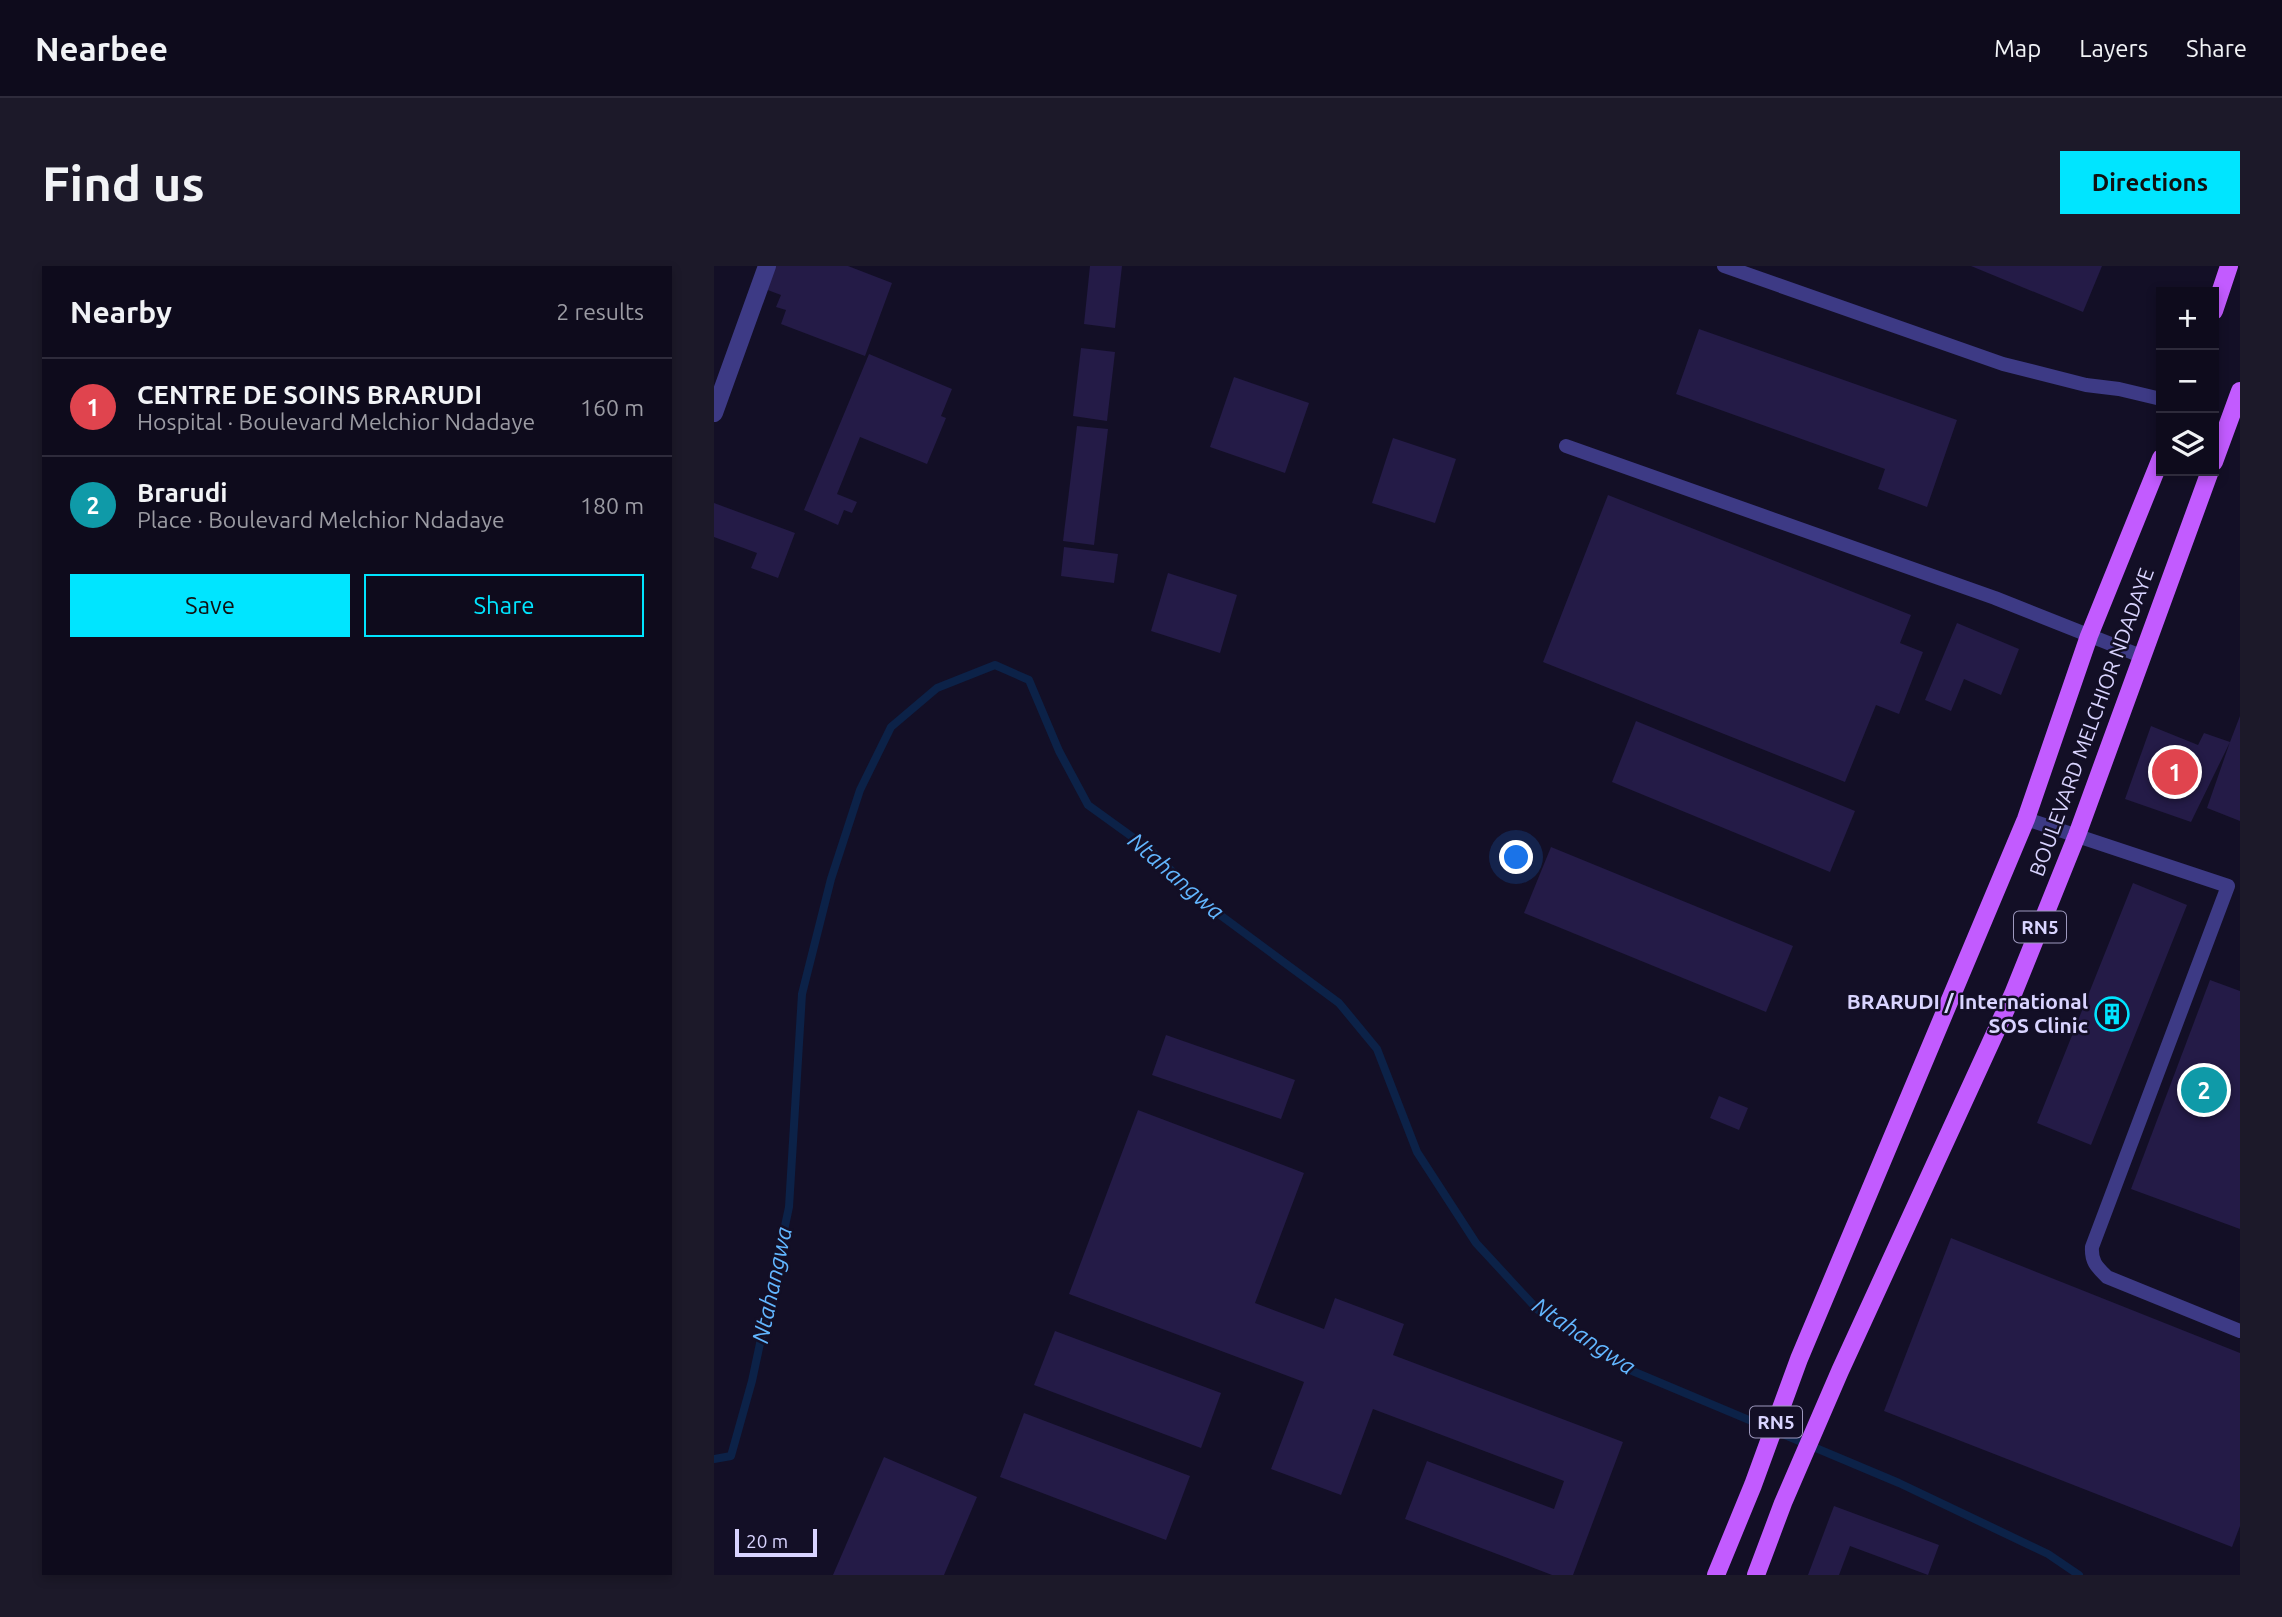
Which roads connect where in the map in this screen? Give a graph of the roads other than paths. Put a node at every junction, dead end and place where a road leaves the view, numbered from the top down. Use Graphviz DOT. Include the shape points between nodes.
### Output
graph roads {
  1 [pos="767,266"];
  2 [pos="1724,266"];
  3 [pos="2228,266"];
  4 [pos="2219,295"];
  5 [pos="2240,391"];
  6 [pos="2156,397"];
  7 [pos="714,413"];
  8 [pos="1566,446"];
  9 [pos="2219,448"];
  10 [pos="2156,470"];
  11 [pos="2208,476"];
  12 [pos="2089,636"];
  13 [pos="2141,656"];
  14 [pos="2026,819"];
  15 [pos="2077,835"];
  16 [pos="2234,888"];
  17 [pos="2240,1331"];
  18 [pos="1716,1575"];
  19 [pos="1756,1575"];
  1 -- 7 [label="street"];
  2 -- 6 [label="lane" via="2003,364"];
  3 -- 4 [label="main road"];
  5 -- 9 [label="main road"];
  8 -- 12 [label="lane" via="1995,598"];
  10 -- 12 [label="main road, BOULEVARD MELCHIOR NDADAYE / RN5"];
  11 -- 13 [label="main road, BOULEVARD MELCHIOR NDADAYE / RN5"];
  12 -- 13 [label="lane"];
  12 -- 14 [label="main road, BOULEVARD MELCHIOR NDADAYE / RN5"];
  13 -- 15 [label="main road, BOULEVARD MELCHIOR NDADAYE / RN5"];
  14 -- 15 [label="lane"];
  14 -- 18 [label="main road, BOULEVARD MELCHIOR NDADAYE / RN5" via="1799,1359"];
  15 -- 16 [label="lane"];
  15 -- 19 [label="main road, BOULEVARD MELCHIOR NDADAYE / RN5" via="2013,994 1840,1371"];
  16 -- 17 [label="lane" via="2091,1256 2107,1277"];
}
